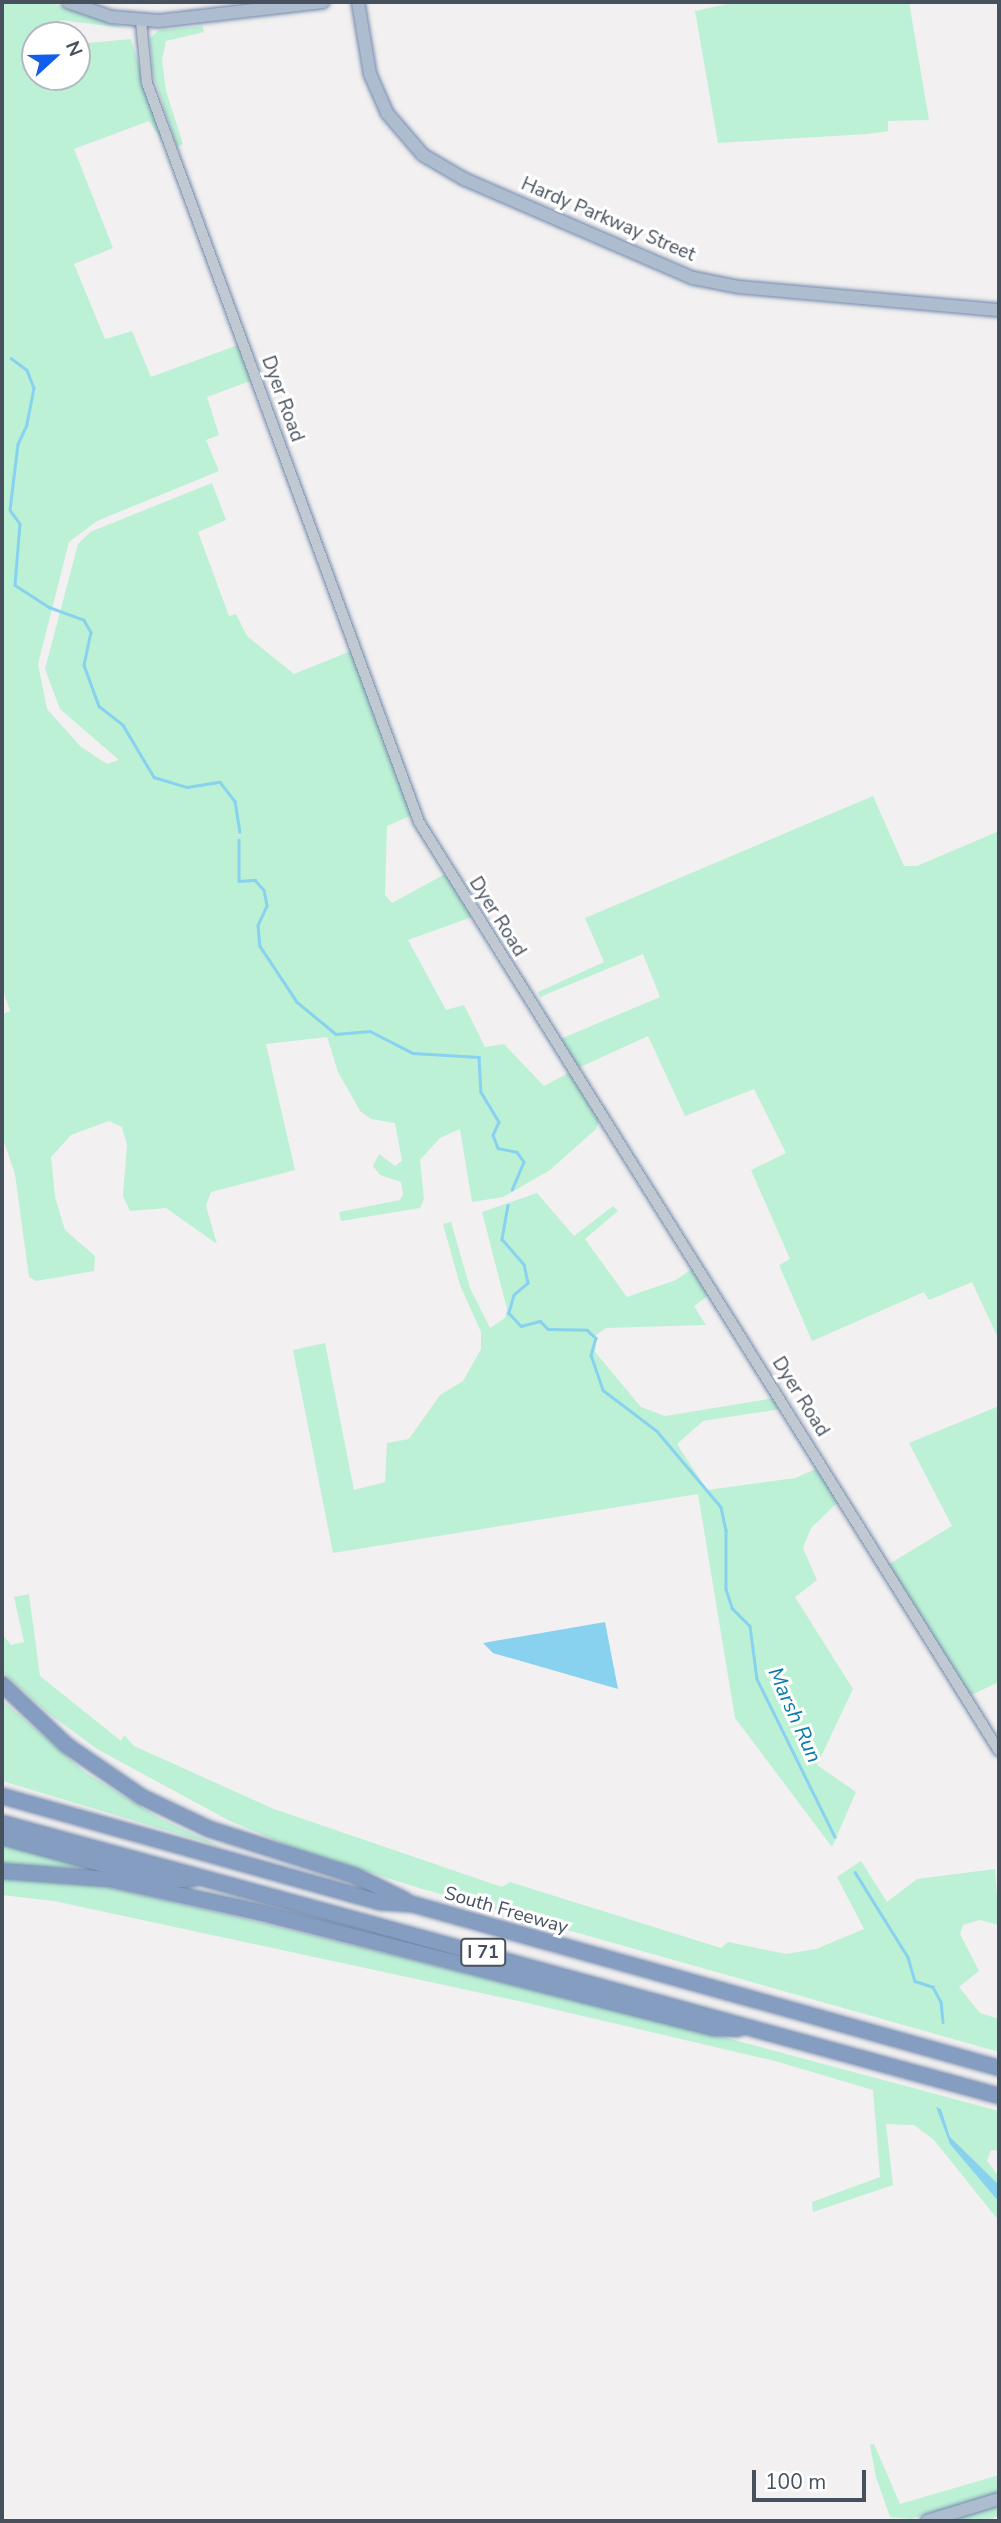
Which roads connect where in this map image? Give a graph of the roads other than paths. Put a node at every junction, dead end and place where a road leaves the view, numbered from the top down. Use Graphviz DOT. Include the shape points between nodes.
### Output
graph roads {
  1 [pos="68,2"];
  2 [pos="323,2"];
  3 [pos="358,2"];
  4 [pos="141,21"];
  5 [pos="999,310"];
  6 [pos="2,1684"];
  7 [pos="999,1751"];
  8 [pos="2,1796"];
  9 [pos="2,1823"];
  10 [pos="2,1837"];
  11 [pos="2,1871"];
  12 [pos="205,1877"];
  13 [pos="412,1904"];
  14 [pos="760,2029"];
  15 [pos="999,2068"];
  16 [pos="999,2095"];
  17 [pos="999,2499"];
  18 [pos="927,2521"];
  1 -- 4 [label="main road" via="111,17"];
  2 -- 4 [label="main road" via="220,17"];
  3 -- 5 [label="main road, Hardy Parkway Street" via="370,74 387,113 423,155 464,179 693,278 739,287"];
  4 -- 7 [label="street, Dyer Road" via="147,83 419,822"];
  6 -- 13 [label="highway" via="66,1745 142,1797 209,1829 355,1876"];
  8 -- 13 [label="highway, South Freeway / I 71" via="380,1902"];
  9 -- 12 [label="highway, I 71"];
  10 -- 12 [label="highway" via="167,1882"];
  11 -- 14 [label="highway" via="108,1879 258,1912 714,2028"];
  12 -- 14 [label="highway, I 71"];
  13 -- 15 [label="highway, South Freeway / I 71"];
  14 -- 16 [label="highway, I 71"];
  17 -- 18 [label="main road"];
}
